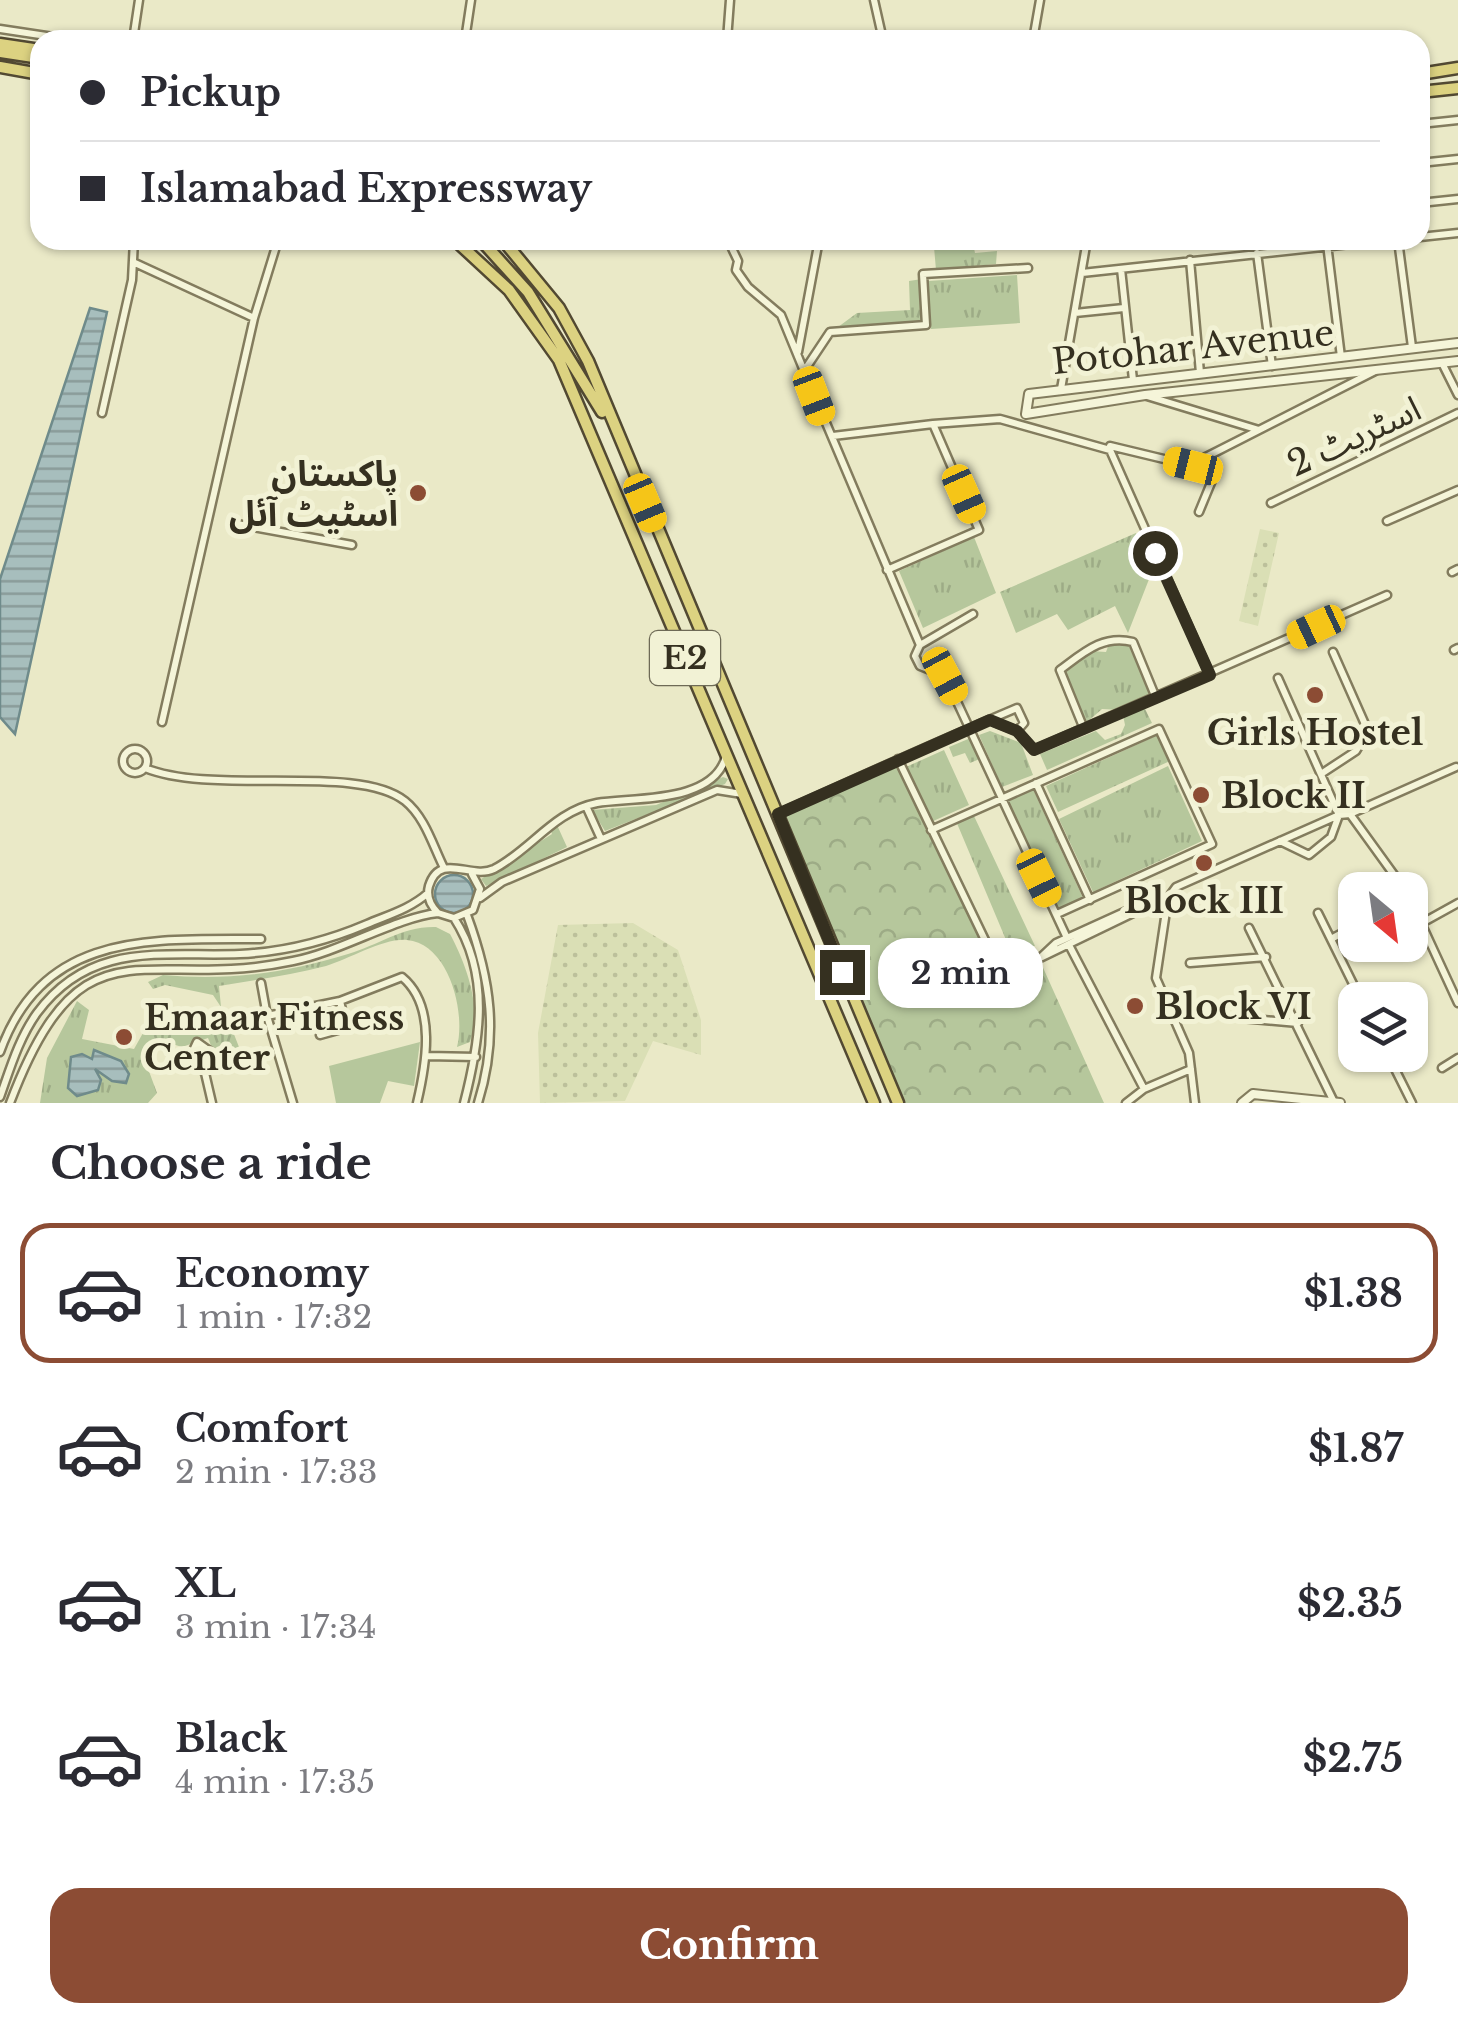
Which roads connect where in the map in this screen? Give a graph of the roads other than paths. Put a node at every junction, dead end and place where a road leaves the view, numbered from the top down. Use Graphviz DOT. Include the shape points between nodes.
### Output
graph roads {
  1 [pos="139,0"];
  2 [pos="471,0"];
  3 [pos="730,0"];
  4 [pos="874,0"];
  5 [pos="1040,0"];
  6 [pos="0,29"];
  7 [pos="134,30"];
  8 [pos="466,30"];
  9 [pos="728,30"];
  10 [pos="881,30"];
  11 [pos="1035,30"];
  12 [pos="30,33"];
  13 [pos="0,44"];
  14 [pos="30,48"];
  15 [pos="0,52"];
  16 [pos="30,56"];
  17 [pos="1458,66"];
  18 [pos="0,68"];
  19 [pos="1430,69"];
  20 [pos="30,72"];
  21 [pos="1458,88"];
  22 [pos="1430,90"];
  23 [pos="1458,120"];
  24 [pos="1430,123"];
  25 [pos="1458,159"];
  26 [pos="1430,162"];
  27 [pos="1458,199"];
  28 [pos="1430,202"];
  29 [pos="1458,233"];
  30 [pos="1430,236"];
  31 [pos="134,250"];
  32 [pos="275,250"];
  33 [pos="466,250"];
  34 [pos="490,250"];
  35 [pos="511,250"];
  36 [pos="733,250"];
  37 [pos="817,250"];
  38 [pos="1085,250"];
  39 [pos="1280,250"];
  40 [pos="1328,250"];
  41 [pos="1399,250"];
  42 [pos="1257,253"];
  43 [pos="1190,260"];
  44 [pos="135,263"];
  45 [pos="1028,268"];
  46 [pos="1121,269"];
  47 [pos="1082,273"];
  48 [pos="1124,308"];
  49 [pos="1075,313"];
  50 [pos="254,318"];
  51 [pos="1458,343"];
  52 [pos="1412,347"];
  53 [pos="798,354"];
  54 [pos="1341,358"];
  55 [pos="1458,361"];
  56 [pos="1442,363"];
  57 [pos="1272,366"];
  58 [pos="1382,367"];
  59 [pos="804,371"];
  60 [pos="1200,373"];
  61 [pos="1133,380"];
  62 [pos="1062,389"];
  63 [pos="1144,395"];
  64 [pos="1458,395"];
  65 [pos="102,412"];
  66 [pos="1458,414"];
  67 [pos="933,424"];
  68 [pos="1260,430"];
  69 [pos="616,435"];
  70 [pos="833,436"];
  71 [pos="1104,444"];
  72 [pos="1202,459"];
  73 [pos="1458,490"];
  74 [pos="1271,503"];
  75 [pos="1199,512"];
  76 [pos="1387,521"];
  77 [pos="237,524"];
  78 [pos="352,545"];
  79 [pos="888,570"];
  80 [pos="1387,595"];
  81 [pos="973,614"];
  82 [pos="920,645"];
  83 [pos="1333,652"];
  84 [pos="1210,675"];
  85 [pos="1278,678"];
  86 [pos="1156,698"];
  87 [pos="990,720"];
  88 [pos="162,722"];
  89 [pos="972,727"];
  90 [pos="1084,729"];
  91 [pos="1017,731"];
  92 [pos="726,754"];
  93 [pos="898,760"];
  94 [pos="1456,767"];
  95 [pos="145,768"];
  96 [pos="1320,774"];
  97 [pos="1036,783"];
  98 [pos="743,795"];
  99 [pos="1002,798"];
  100 [pos="586,806"];
  101 [pos="778,814"];
  102 [pos="1350,814"];
  103 [pos="1339,815"];
  104 [pos="931,830"];
  105 [pos="601,839"];
  106 [pos="1280,841"];
  107 [pos="444,868"];
  108 [pos="1393,872"];
  109 [pos="472,874"];
  110 [pos="428,893"];
  111 [pos="479,898"];
  112 [pos="1164,899"];
  113 [pos="1090,900"];
  114 [pos="1458,904"];
  115 [pos="438,913"];
  116 [pos="1318,913"];
  117 [pos="1057,914"];
  118 [pos="467,915"];
  119 [pos="454,918"];
  120 [pos="1428,920"];
  121 [pos="1250,928"];
  122 [pos="1338,935"];
  123 [pos="1428,936"];
  124 [pos="261,939"];
  125 [pos="1331,939"];
  126 [pos="1068,941"];
  127 [pos="107,948"];
  128 [pos="1266,958"];
  129 [pos="112,960"];
  130 [pos="1190,963"];
  131 [pos="1352,982"];
  132 [pos="261,983"];
  133 [pos="340,1001"];
  134 [pos="1458,1004"];
  135 [pos="267,1016"];
  136 [pos="381,1018"];
  137 [pos="1241,1018"];
  138 [pos="1299,1023"];
  139 [pos="346,1027"];
  140 [pos="320,1035"];
  141 [pos="0,1052"];
  142 [pos="427,1056"];
  143 [pos="476,1057"];
  144 [pos="1458,1058"];
  145 [pos="1442,1068"];
  146 [pos="1191,1069"];
  147 [pos="1396,1072"];
  148 [pos="204,1073"];
  149 [pos="1144,1089"];
  150 [pos="0,1098"];
  151 [pos="10,1103"];
  152 [pos="212,1103"];
  153 [pos="293,1103"];
  154 [pos="417,1103"];
  155 [pos="464,1103"];
  156 [pos="478,1103"];
  157 [pos="874,1103"];
  158 [pos="898,1103"];
  159 [pos="1126,1103"];
  160 [pos="1196,1103"];
  161 [pos="1242,1103"];
  162 [pos="1337,1103"];
  163 [pos="1412,1103"];
  1 -- 7 [label="street"];
  2 -- 8 [label="street"];
  3 -- 9 [label="street"];
  4 -- 10 [label="street"];
  5 -- 11 [label="street"];
  6 -- 12 [label="street"];
  13 -- 14 [label="highway"];
  15 -- 16 [label="highway"];
  17 -- 19 [label="highway"];
  18 -- 20 [label="highway"];
  21 -- 22 [label="highway"];
  23 -- 24 [label="street"];
  25 -- 26 [label="street"];
  27 -- 28 [label="street"];
  29 -- 30 [label="street"];
  31 -- 44 [label="street"];
  32 -- 50 [label="street"];
  33 -- 92 [label="highway, E2" via="509,290 559,360"];
  34 -- 69 [label="highway" via="552,326"];
  35 -- 69 [label="highway" via="559,308"];
  36 -- 53 [label="street" via="736,270 782,315"];
  37 -- 53 [label="street"];
  38 -- 47 [label="street"];
  39 -- 42 [label="street"];
  40 -- 54 [label="street"];
  41 -- 52 [label="street"];
  42 -- 43 [label="street"];
  42 -- 57 [label="street"];
  43 -- 46 [label="street"];
  43 -- 60 [label="street"];
  44 -- 50 [label="street"];
  44 -- 65 [label="street"];
  45 -- 59 [label="street" via="924,274 926,325 830,332"];
  46 -- 47 [label="street"];
  46 -- 48 [label="street"];
  47 -- 49 [label="street"];
  48 -- 49 [label="street"];
  48 -- 61 [label="street"];
  49 -- 62 [label="street"];
  50 -- 88 [label="street"];
  51 -- 52 [label="street, Potohar Avenue"];
  52 -- 54 [label="street, Potohar Avenue"];
  53 -- 59 [label="street"];
  54 -- 57 [label="street, Potohar Avenue"];
  55 -- 56 [label="street, Potohar Avenue"];
  56 -- 58 [label="street, Potohar Avenue"];
  56 -- 64 [label="street"];
  57 -- 60 [label="street, Potohar Avenue"];
  58 -- 63 [label="street, Potohar Avenue"];
  58 -- 68 [label="street"];
  59 -- 70 [label="street"];
  60 -- 61 [label="street, Potohar Avenue"];
  61 -- 62 [label="street, Potohar Avenue"];
  62 -- 63 [label="street, Potohar Avenue" via="1029,394 1026,414"];
  63 -- 68 [label="street"];
  66 -- 74 [label="street, اسٹریٹ 2"];
  67 -- 70 [label="street"];
  67 -- 71 [label="street" via="1000,419"];
  67 -- 79 [label="street" via="979,530"];
  68 -- 72 [label="street"];
  69 -- 101 [label="highway, E2"];
  70 -- 79 [label="street"];
  71 -- 75 [label="street" via="1193,466 1213,478"];
  71 -- 84 [label="street"];
  73 -- 76 [label="street"];
  77 -- 78 [label="street"];
  79 -- 82 [label="street"];
  80 -- 84 [label="street"];
  81 -- 82 [label="street"];
  82 -- 89 [label="street" via="920,666 945,676"];
  83 -- 96 [label="street" via="1368,731 1356,751"];
  84 -- 86 [label="street"];
  85 -- 96 [label="street"];
  86 -- 90 [label="street"];
  86 -- 90 [label="street" via="1133,642 1096,644 1060,670"];
  87 -- 89 [label="street"];
  87 -- 91 [label="street"];
  87 -- 91 [label="street" via="1016,708 1024,723"];
  89 -- 93 [label="street"];
  89 -- 99 [label="street"];
  90 -- 91 [label="street" via="1034,750"];
  92 -- 98 [label="highway, E2"];
  92 -- 100 [label="street" via="714,776 667,797"];
  93 -- 101 [label="street"];
  93 -- 104 [label="street"];
  94 -- 102 [label="street"];
  95 -- 107 [label="street" via="182,780 380,788 412,808"];
  96 -- 103 [label="street"];
  97 -- 99 [label="street"];
  97 -- 113 [label="street"];
  97 -- 113 [label="street" via="1159,729 1212,844"];
  98 -- 105 [label="street" via="717,790"];
  98 -- 157 [label="highway, E2"];
  99 -- 104 [label="street"];
  99 -- 117 [label="street"];
  100 -- 105 [label="street"];
  100 -- 109 [label="street" via="493,869"];
  101 -- 158 [label="highway, E2"];
  102 -- 103 [label="street"];
  102 -- 108 [label="street"];
  103 -- 106 [label="street"];
  103 -- 106 [label="street" via="1331,836 1309,855"];
  104 -- 126 [label="street" via="996,963 1012,968"];
  105 -- 111 [label="street"];
  106 -- 112 [label="street" via="1176,887"];
  107 -- 109 [label="street"];
  107 -- 110 [label="street"];
  109 -- 111 [label="street"];
  110 -- 115 [label="street"];
  110 -- 129 [label="street" via="412,906 306,944"];
  111 -- 118 [label="street"];
  112 -- 126 [label="street"];
  112 -- 146 [label="street" via="1156,978"];
  113 -- 117 [label="street"];
  114 -- 120 [label="street"];
  115 -- 119 [label="street"];
  115 -- 151 [label="street" via="286,963 141,967 96,980 63,1002 39,1032"];
  116 -- 125 [label="street"];
  117 -- 126 [label="street"];
  118 -- 119 [label="street"];
  118 -- 156 [label="street" via="486,966 493,1018"];
  119 -- 143 [label="street" via="473,952 480,1019"];
  121 -- 128 [label="street"];
  122 -- 125 [label="street"];
  123 -- 134 [label="street"];
  124 -- 127 [label="street" via="152,940"];
  125 -- 131 [label="street"];
  126 -- 149 [label="street"];
  127 -- 129 [label="street"];
  127 -- 141 [label="street" via="64,968 38,990 7,1031"];
  128 -- 130 [label="street"];
  128 -- 138 [label="street"];
  129 -- 150 [label="street" via="73,980 38,1012"];
  132 -- 135 [label="street"];
  133 -- 135 [label="street"];
  133 -- 139 [label="street"];
  133 -- 142 [label="street" via="402,977 418,1001"];
  135 -- 153 [label="street"];
  136 -- 139 [label="street"];
  137 -- 138 [label="street"];
  138 -- 162 [label="street"];
  139 -- 140 [label="street"];
  142 -- 143 [label="street"];
  142 -- 154 [label="street"];
  143 -- 155 [label="street"];
  144 -- 145 [label="street"];
  146 -- 149 [label="street"];
  146 -- 160 [label="street"];
  147 -- 163 [label="street"];
  148 -- 148 [label="street" via="211,1052 197,1042 190,1057"];
  148 -- 152 [label="street"];
  149 -- 159 [label="street"];
  161 -- 162 [label="street" via="1252,1094"];
}
